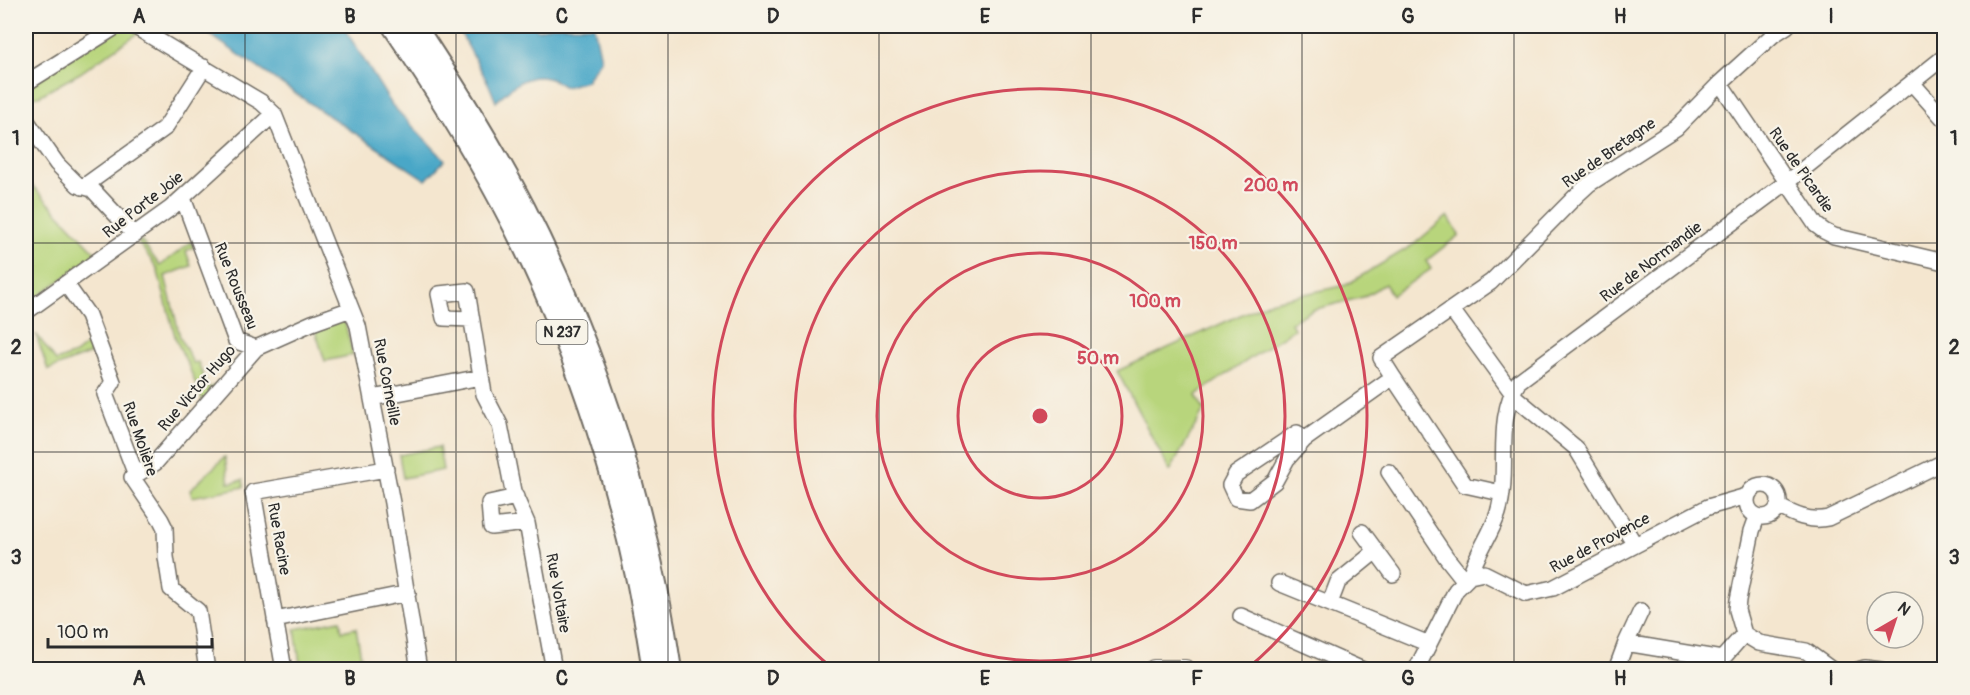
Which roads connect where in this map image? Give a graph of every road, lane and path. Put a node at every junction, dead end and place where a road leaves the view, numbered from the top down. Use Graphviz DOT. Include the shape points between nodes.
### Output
graph roads {
  1 [pos="117,26"];
  2 [pos="134,26"];
  3 [pos="394,26"];
  4 [pos="414,26"];
  5 [pos="1787,26"];
  6 [pos="1944,57"];
  7 [pos="204,67"];
  8 [pos="26,83"];
  9 [pos="1720,83"];
  10 [pos="1913,84"];
  11 [pos="274,114"];
  12 [pos="1944,119"];
  13 [pos="26,120"];
  14 [pos="1787,182"];
  15 [pos="83,187"];
  16 [pos="183,198"];
  17 [pos="135,235"];
  18 [pos="1944,262"];
  19 [pos="66,284"];
  20 [pos="351,309"];
  21 [pos="1452,310"];
  22 [pos="26,312"];
  23 [pos="471,319"];
  24 [pos="236,341"];
  25 [pos="256,348"];
  26 [pos="244,362"];
  27 [pos="481,377"];
  28 [pos="1393,377"];
  29 [pos="1512,393"];
  30 [pos="372,398"];
  31 [pos="1304,440"];
  32 [pos="1944,462"];
  33 [pos="386,469"];
  34 [pos="1389,472"];
  35 [pos="136,475"];
  36 [pos="1501,493"];
  37 [pos="1747,496"];
  38 [pos="516,497"];
  39 [pos="1778,506"];
  40 [pos="1757,517"];
  41 [pos="527,523"];
  42 [pos="1362,532"];
  43 [pos="1635,545"];
  44 [pos="1376,551"];
  45 [pos="1393,574"];
  46 [pos="1473,577"];
  47 [pos="1279,583"];
  48 [pos="408,593"];
  49 [pos="1330,603"];
  50 [pos="1641,611"];
  51 [pos="1240,616"];
  52 [pos="275,620"];
  53 [pos="1744,634"];
  54 [pos="1626,643"];
  55 [pos="1429,644"];
  56 [pos="1720,664"];
  57 [pos="1421,668"];
  58 [pos="207,669"];
  59 [pos="284,669"];
  60 [pos="419,669"];
  61 [pos="554,669"];
  62 [pos="654,669"];
  63 [pos="670,669"];
  64 [pos="1154,669"];
  65 [pos="1185,669"];
  66 [pos="1363,669"];
  67 [pos="1616,669"];
  68 [pos="1832,669"];
  69 [pos="1858,669"];
  70 [pos="1881,669"];
  1 -- 8 [label="street"];
  2 -- 7 [label="street"];
  3 -- 62 [label="highway, N 237" via="502,202 565,339 590,406 625,526"];
  4 -- 63 [label="highway, N 237" via="472,116 523,208 590,358 650,557"];
  5 -- 9 [label="street, Rue de Bretagne"];
  6 -- 10 [label="street, Rue de Normandie"];
  7 -- 11 [label="street"];
  7 -- 15 [label="street" via="165,128"];
  9 -- 14 [label="street, Rue de Picardie"];
  9 -- 21 [label="street, Rue de Bretagne" via="1676,128 1589,184 1491,282"];
  10 -- 12 [label="street"];
  10 -- 14 [label="street, Rue de Normandie"];
  11 -- 16 [label="street, Rue Porte Joie"];
  11 -- 20 [label="street, Rue Corneille"];
  13 -- 15 [label="street" via="57,164"];
  14 -- 18 [label="street, Rue de Picardie" via="1824,231"];
  14 -- 29 [label="street, Rue de Normandie" via="1519,381"];
  15 -- 17 [label="street" via="92,189"];
  16 -- 17 [label="street, Rue Porte Joie"];
  16 -- 24 [label="street, Rue Rousseau"];
  17 -- 19 [label="street, Rue Porte Joie"];
  19 -- 22 [label="street, Rue Porte Joie"];
  19 -- 35 [label="street, Rue Molière" via="88,315 113,382 105,394"];
  20 -- 25 [label="street, Rue Rousseau"];
  20 -- 30 [label="street, Rue Corneille"];
  21 -- 28 [label="street, Rue de Bretagne" via="1381,358"];
  21 -- 29 [label="street"];
  23 -- 27 [label="street, Rue Voltaire"];
  24 -- 25 [label="street, Rue Rousseau"];
  24 -- 26 [label="street"];
  25 -- 26 [label="street, Rue Victor Hugo"];
  26 -- 35 [label="street, Rue Victor Hugo" via="154,463"];
  27 -- 30 [label="street"];
  27 -- 38 [label="street, Rue Voltaire" via="484,394 500,425"];
  28 -- 31 [label="street"];
  28 -- 36 [label="street" via="1464,485"];
  29 -- 36 [label="street, Rue de Normandie" via="1505,419"];
  29 -- 43 [label="street" via="1576,448"];
  30 -- 33 [label="street, Rue Corneille"];
  31 -- 31 [label="street" via="1287,459 1275,482 1250,500 1236,498 1230,485 1236,474 1297,433"];
  32 -- 39 [label="street" via="1828,519 1808,520"];
  33 -- 48 [label="street, Rue Corneille"];
  33 -- 52 [label="street, Rue Racine" via="253,492"];
  34 -- 46 [label="street" via="1446,557"];
  35 -- 58 [label="street, Rue Molière" via="132,477 165,528 171,589 198,611"];
  36 -- 46 [label="street, Rue de Normandie" via="1495,520 1477,555"];
  37 -- 39 [label="street" via="1753,488 1765,485 1775,491"];
  37 -- 40 [label="street" via="1748,509"];
  37 -- 43 [label="street, Rue de Provence" via="1708,507"];
  38 -- 41 [label="street, Rue Voltaire"];
  38 -- 41 [label="street" via="489,503 491,527"];
  39 -- 40 [label="street" via="1771,515"];
  40 -- 53 [label="street" via="1738,600"];
  41 -- 61 [label="street, Rue Voltaire"];
  42 -- 44 [label="street"];
  43 -- 46 [label="street, Rue de Provence" via="1552,588 1526,594"];
  44 -- 45 [label="street"];
  44 -- 49 [label="street" via="1338,582"];
  46 -- 55 [label="street" via="1456,590"];
  47 -- 49 [label="street"];
  48 -- 52 [label="street"];
  48 -- 60 [label="street, Rue Corneille"];
  49 -- 55 [label="street"];
  50 -- 54 [label="street"];
  51 -- 66 [label="street"];
  52 -- 59 [label="street, Rue Racine"];
  53 -- 56 [label="street"];
  53 -- 68 [label="street" via="1759,643 1806,651"];
  54 -- 56 [label="street"];
  54 -- 67 [label="street"];
  55 -- 57 [label="street"];
  64 -- 65 [label="main road"];
  69 -- 70 [label="street"];
}
